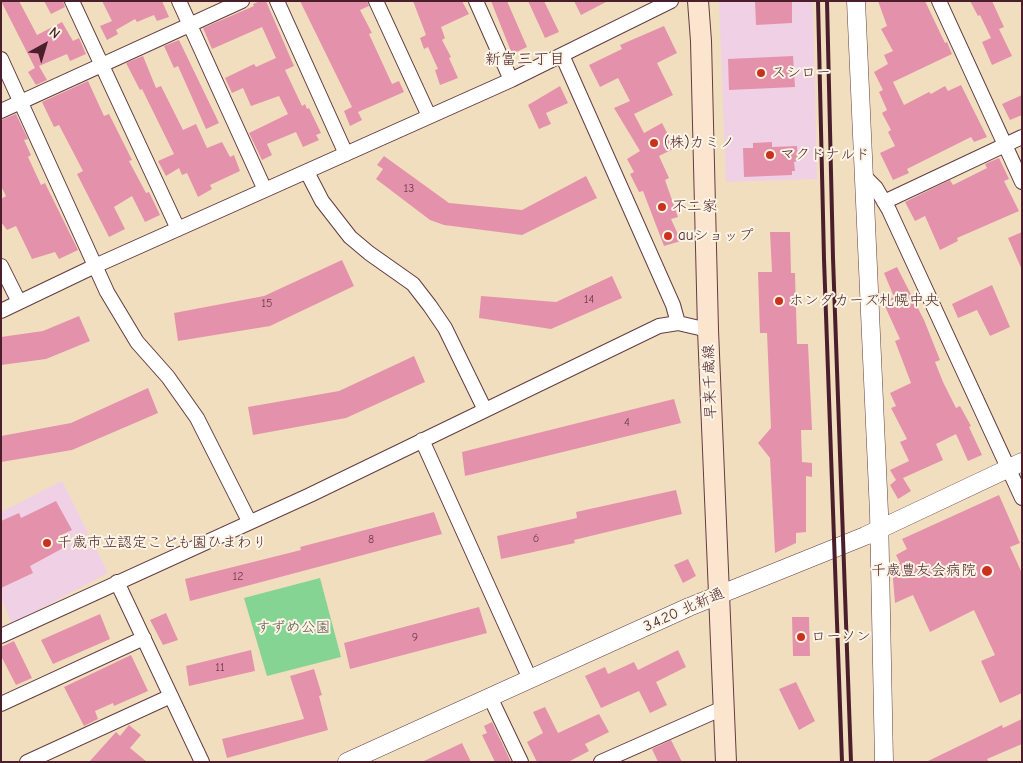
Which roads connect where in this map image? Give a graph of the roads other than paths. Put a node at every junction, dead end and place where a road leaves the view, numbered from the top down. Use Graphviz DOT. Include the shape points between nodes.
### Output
graph roads {
  1 [pos="72,1"];
  2 [pos="179,1"];
  3 [pos="242,1"];
  4 [pos="277,1"];
  5 [pos="376,1"];
  6 [pos="476,1"];
  7 [pos="671,1"];
  8 [pos="698,1"];
  9 [pos="856,1"];
  10 [pos="939,1"];
  11 [pos="190,25"];
  12 [pos="562,55"];
  13 [pos="1,59"];
  14 [pos="102,65"];
  15 [pos="511,80"];
  16 [pos="21,102"];
  17 [pos="1,111"];
  18 [pos="429,116"];
  19 [pos="1022,137"];
  20 [pos="1005,145"];
  21 [pos="346,154"];
  22 [pos="306,172"];
  23 [pos="863,175"];
  24 [pos="1022,182"];
  25 [pos="265,190"];
  26 [pos="884,202"];
  27 [pos="178,229"];
  28 [pos="1,266"];
  29 [pos="95,266"];
  30 [pos="18,302"];
  31 [pos="1,311"];
  32 [pos="678,324"];
  33 [pos="708,330"];
  34 [pos="484,410"];
  35 [pos="422,440"];
  36 [pos="1015,465"];
  37 [pos="1022,498"];
  38 [pos="249,522"];
  39 [pos="878,530"];
  40 [pos="117,582"];
  41 [pos="718,595"];
  42 [pos="3,631"];
  43 [pos="144,638"];
  44 [pos="530,679"];
  45 [pos="171,696"];
  46 [pos="490,696"];
  47 [pos="1,704"];
  48 [pos="723,708"];
  49 [pos="28,762"];
  50 [pos="202,762"];
  51 [pos="347,762"];
  52 [pos="521,762"];
  53 [pos="601,762"];
  54 [pos="726,762"];
  55 [pos="884,762"];
  1 -- 14 [label="street"];
  2 -- 11 [label="street"];
  3 -- 11 [label="street"];
  4 -- 21 [label="street"];
  5 -- 18 [label="street"];
  6 -- 15 [label="street"];
  7 -- 12 [label="street"];
  8 -- 33 [label="main road, 早来千歳線"];
  9 -- 23 [label="street"];
  10 -- 20 [label="street"];
  11 -- 14 [label="street"];
  11 -- 25 [label="street"];
  12 -- 15 [label="street"];
  12 -- 32 [label="street" via="673,305"];
  13 -- 16 [label="street"];
  14 -- 16 [label="street"];
  14 -- 27 [label="street"];
  15 -- 18 [label="street"];
  16 -- 17 [label="street"];
  16 -- 29 [label="street"];
  18 -- 21 [label="street"];
  19 -- 20 [label="street"];
  20 -- 24 [label="street"];
  20 -- 26 [label="street"];
  21 -- 22 [label="street"];
  22 -- 25 [label="street"];
  22 -- 34 [label="street" via="322,201 350,236 369,254 413,284 430,306 445,328"];
  23 -- 26 [label="street"];
  23 -- 39 [label="street"];
  25 -- 27 [label="street"];
  26 -- 36 [label="street"];
  27 -- 29 [label="street"];
  28 -- 30 [label="street"];
  29 -- 30 [label="street"];
  29 -- 38 [label="street" via="138,342 197,418"];
  30 -- 31 [label="street"];
  32 -- 33 [label="street"];
  32 -- 34 [label="street" via="659,326"];
  33 -- 41 [label="main road, 早来千歳線"];
  34 -- 35 [label="street"];
  35 -- 38 [label="street"];
  35 -- 44 [label="street"];
  36 -- 37 [label="street"];
  36 -- 39 [label="street, 3.4.20 北新通"];
  38 -- 40 [label="street"];
  39 -- 41 [label="street, 3.4.20 北新通"];
  39 -- 55 [label="street"];
  40 -- 42 [label="street"];
  40 -- 43 [label="street"];
  41 -- 44 [label="street, 3.4.20 北新通"];
  41 -- 48 [label="main road, 早来千歳線"];
  43 -- 45 [label="street"];
  43 -- 47 [label="street"];
  44 -- 46 [label="street, 3.4.20 北新通"];
  45 -- 49 [label="street"];
  45 -- 50 [label="street"];
  46 -- 51 [label="street, 3.4.20 北新通"];
  46 -- 52 [label="street"];
  48 -- 53 [label="street"];
  48 -- 54 [label="main road, 早来千歳線"];
}
